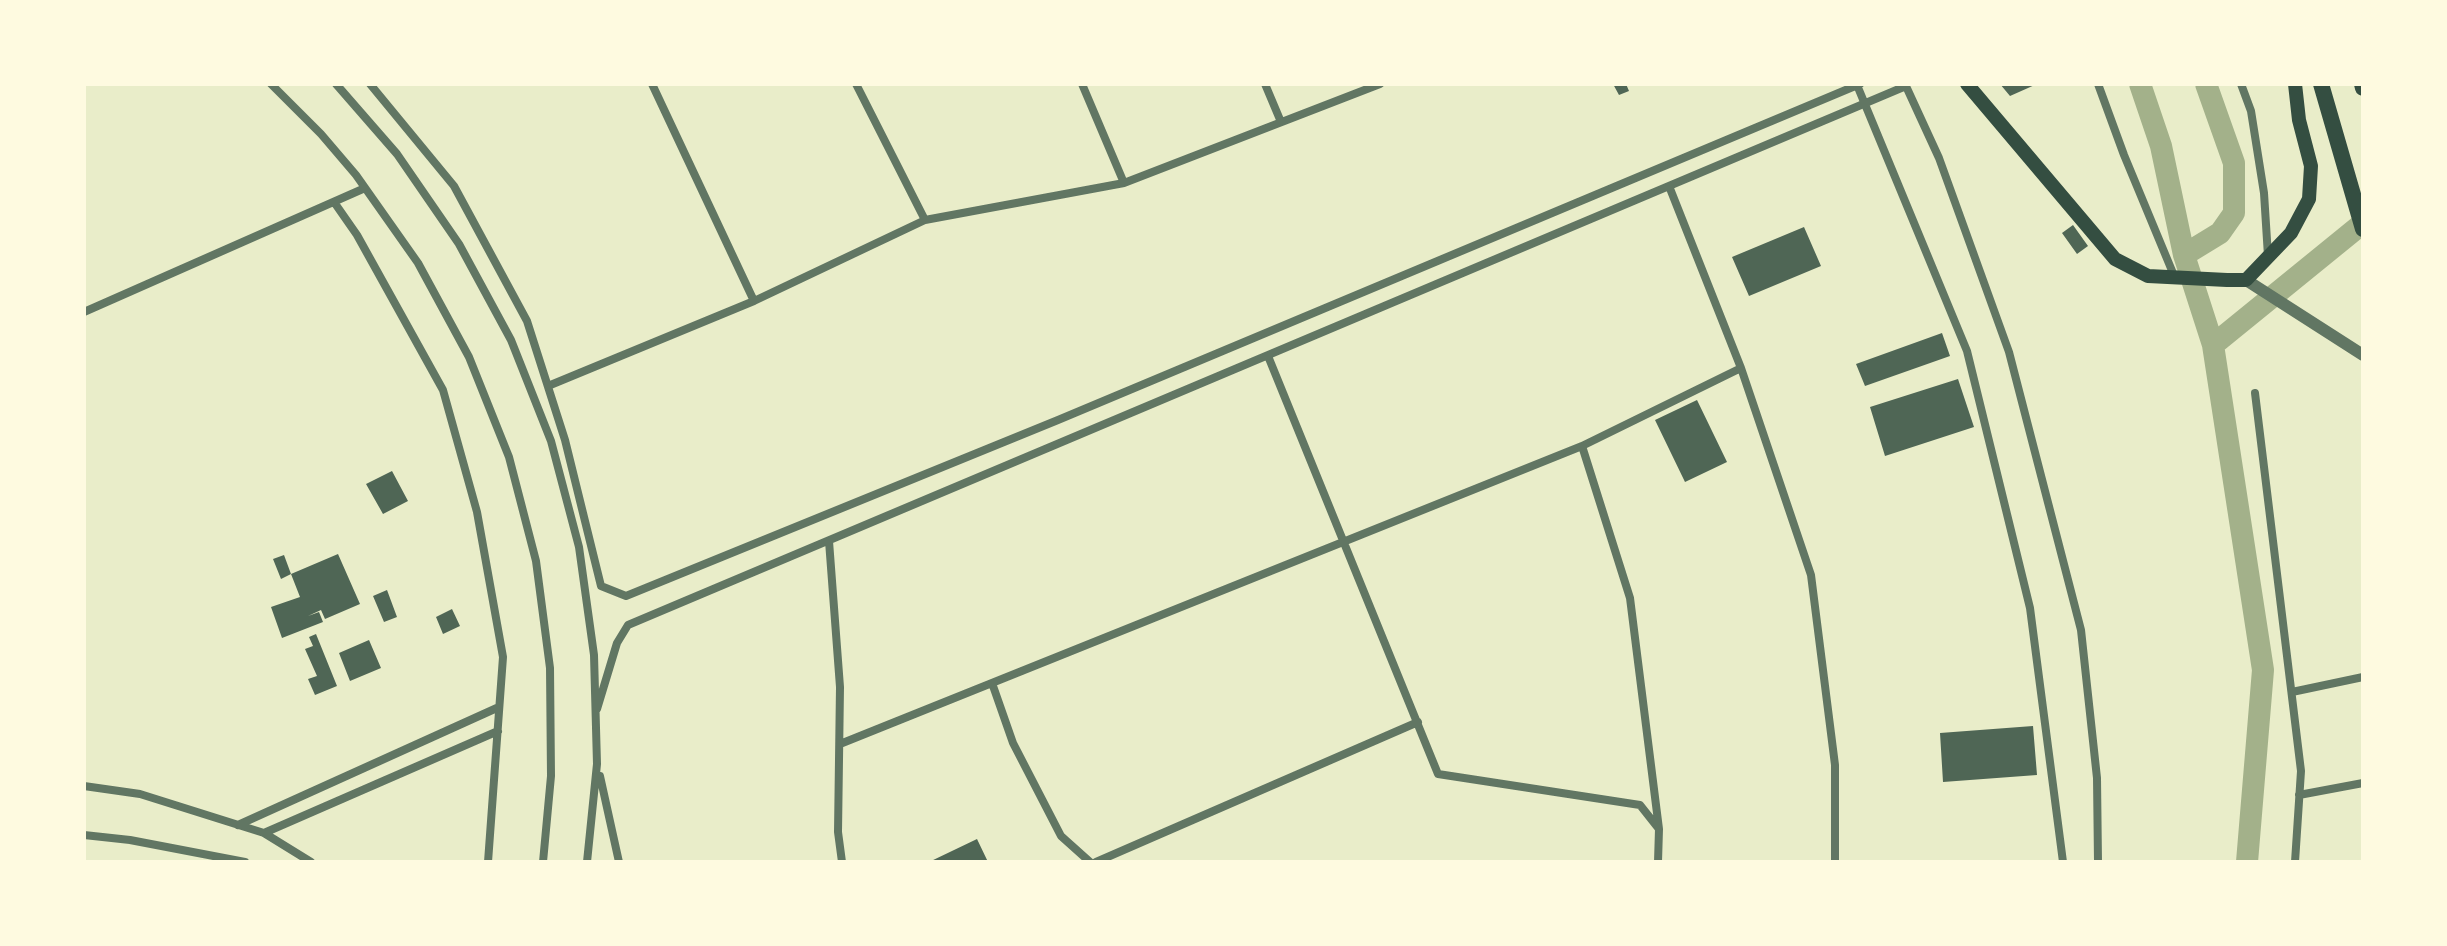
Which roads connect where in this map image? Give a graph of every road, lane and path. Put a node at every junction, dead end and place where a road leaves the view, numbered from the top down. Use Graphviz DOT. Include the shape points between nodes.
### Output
graph roads {
  1 [pos="271,84"];
  2 [pos="336,84"];
  3 [pos="370,84"];
  4 [pos="652,84"];
  5 [pos="856,84"];
  6 [pos="1082,84"];
  7 [pos="1265,84"];
  8 [pos="1380,84"];
  9 [pos="1858,84"];
  10 [pos="1967,84"];
  11 [pos="2098,84"];
  12 [pos="2241,84"];
  13 [pos="2295,84"];
  14 [pos="2321,84"];
  15 [pos="1906,85"];
  16 [pos="1865,103"];
  17 [pos="1281,122"];
  18 [pos="1124,183"];
  19 [pos="1669,186"];
  20 [pos="365,188"];
  21 [pos="334,202"];
  22 [pos="925,220"];
  23 [pos="2363,229"];
  24 [pos="2268,257"];
  25 [pos="2175,278"];
  26 [pos="2246,280"];
  27 [pos="754,301"];
  28 [pos="84,312"];
  29 [pos="2363,355"];
  30 [pos="1268,356"];
  31 [pos="1741,368"];
  32 [pos="548,386"];
  33 [pos="2255,393"];
  34 [pos="1582,446"];
  35 [pos="829,541"];
  36 [pos="1344,542"];
  37 [pos="2363,677"];
  38 [pos="992,683"];
  39 [pos="2292,692"];
  40 [pos="499,707"];
  41 [pos="597,709"];
  42 [pos="1418,722"];
  43 [pos="498,731"];
  44 [pos="840,744"];
  45 [pos="597,764"];
  46 [pos="2363,783"];
  47 [pos="84,786"];
  48 [pos="2299,795"];
  49 [pos="238,825"];
  50 [pos="1659,829"];
  51 [pos="264,833"];
  52 [pos="84,835"];
  53 [pos="245,862"];
  54 [pos="311,862"];
  55 [pos="488,862"];
  56 [pos="543,862"];
  57 [pos="587,862"];
  58 [pos="619,862"];
  59 [pos="842,862"];
  60 [pos="1093,862"];
  61 [pos="1658,862"];
  62 [pos="1835,862"];
  63 [pos="2063,862"];
  64 [pos="2098,862"];
  65 [pos="2295,862"];
  1 -- 20 [label="street"];
  2 -- 41 [label="street" via="397,154 452,232 532,390 579,547"];
  3 -- 32 [label="street" via="454,186 527,321"];
  4 -- 27 [label="street"];
  5 -- 22 [label="street"];
  6 -- 18 [label="street"];
  7 -- 17 [label="street"];
  8 -- 17 [label="street"];
  9 -- 16 [label="street"];
  9 -- 32 [label="street" via="626,596 601,586"];
  10 -- 25 [label="main road" via="2115,259 2148,276"];
  11 -- 25 [label="street"];
  12 -- 24 [label="street" via="2251,111 2264,193"];
  13 -- 24 [label="main road" via="2311,166 2309,199 2291,233"];
  14 -- 23 [label="main road"];
  15 -- 16 [label="street"];
  15 -- 64 [label="street" via="1939,158 2009,352 2081,630 2097,778"];
  16 -- 19 [label="street"];
  16 -- 63 [label="street" via="1967,351 2030,608"];
  17 -- 18 [label="street"];
  18 -- 22 [label="street"];
  19 -- 30 [label="street"];
  19 -- 31 [label="street"];
  20 -- 21 [label="street"];
  20 -- 56 [label="street" via="418,263 469,357 524,509 550,668 551,776"];
  21 -- 28 [label="street"];
  21 -- 40 [label="street" via="443,390 477,512 503,657"];
  22 -- 27 [label="street"];
  24 -- 26 [label="main road"];
  25 -- 26 [label="main road"];
  26 -- 29 [label="street"];
  27 -- 32 [label="street"];
  30 -- 35 [label="street"];
  30 -- 36 [label="street"];
  31 -- 34 [label="street"];
  31 -- 62 [label="street" via="1811,575 1835,765"];
  33 -- 39 [label="street"];
  34 -- 36 [label="street"];
  34 -- 50 [label="street" via="1630,598"];
  35 -- 41 [label="street" via="628,625 617,643"];
  35 -- 44 [label="street"];
  36 -- 38 [label="street"];
  36 -- 42 [label="street"];
  37 -- 39 [label="street"];
  38 -- 44 [label="street"];
  38 -- 60 [label="street" via="1013,743 1061,836"];
  39 -- 48 [label="street"];
  40 -- 43 [label="street"];
  40 -- 49 [label="street"];
  41 -- 45 [label="street"];
  42 -- 50 [label="street" via="1438,774 1640,805"];
  42 -- 60 [label="street"];
  43 -- 51 [label="street"];
  43 -- 55 [label="street"];
  44 -- 59 [label="street"];
  45 -- 57 [label="street"];
  45 -- 58 [label="street"];
  46 -- 48 [label="street"];
  47 -- 49 [label="street" via="140,794"];
  48 -- 65 [label="street"];
  49 -- 51 [label="street"];
  50 -- 61 [label="street"];
  51 -- 54 [label="street"];
  52 -- 53 [label="street"];
}
